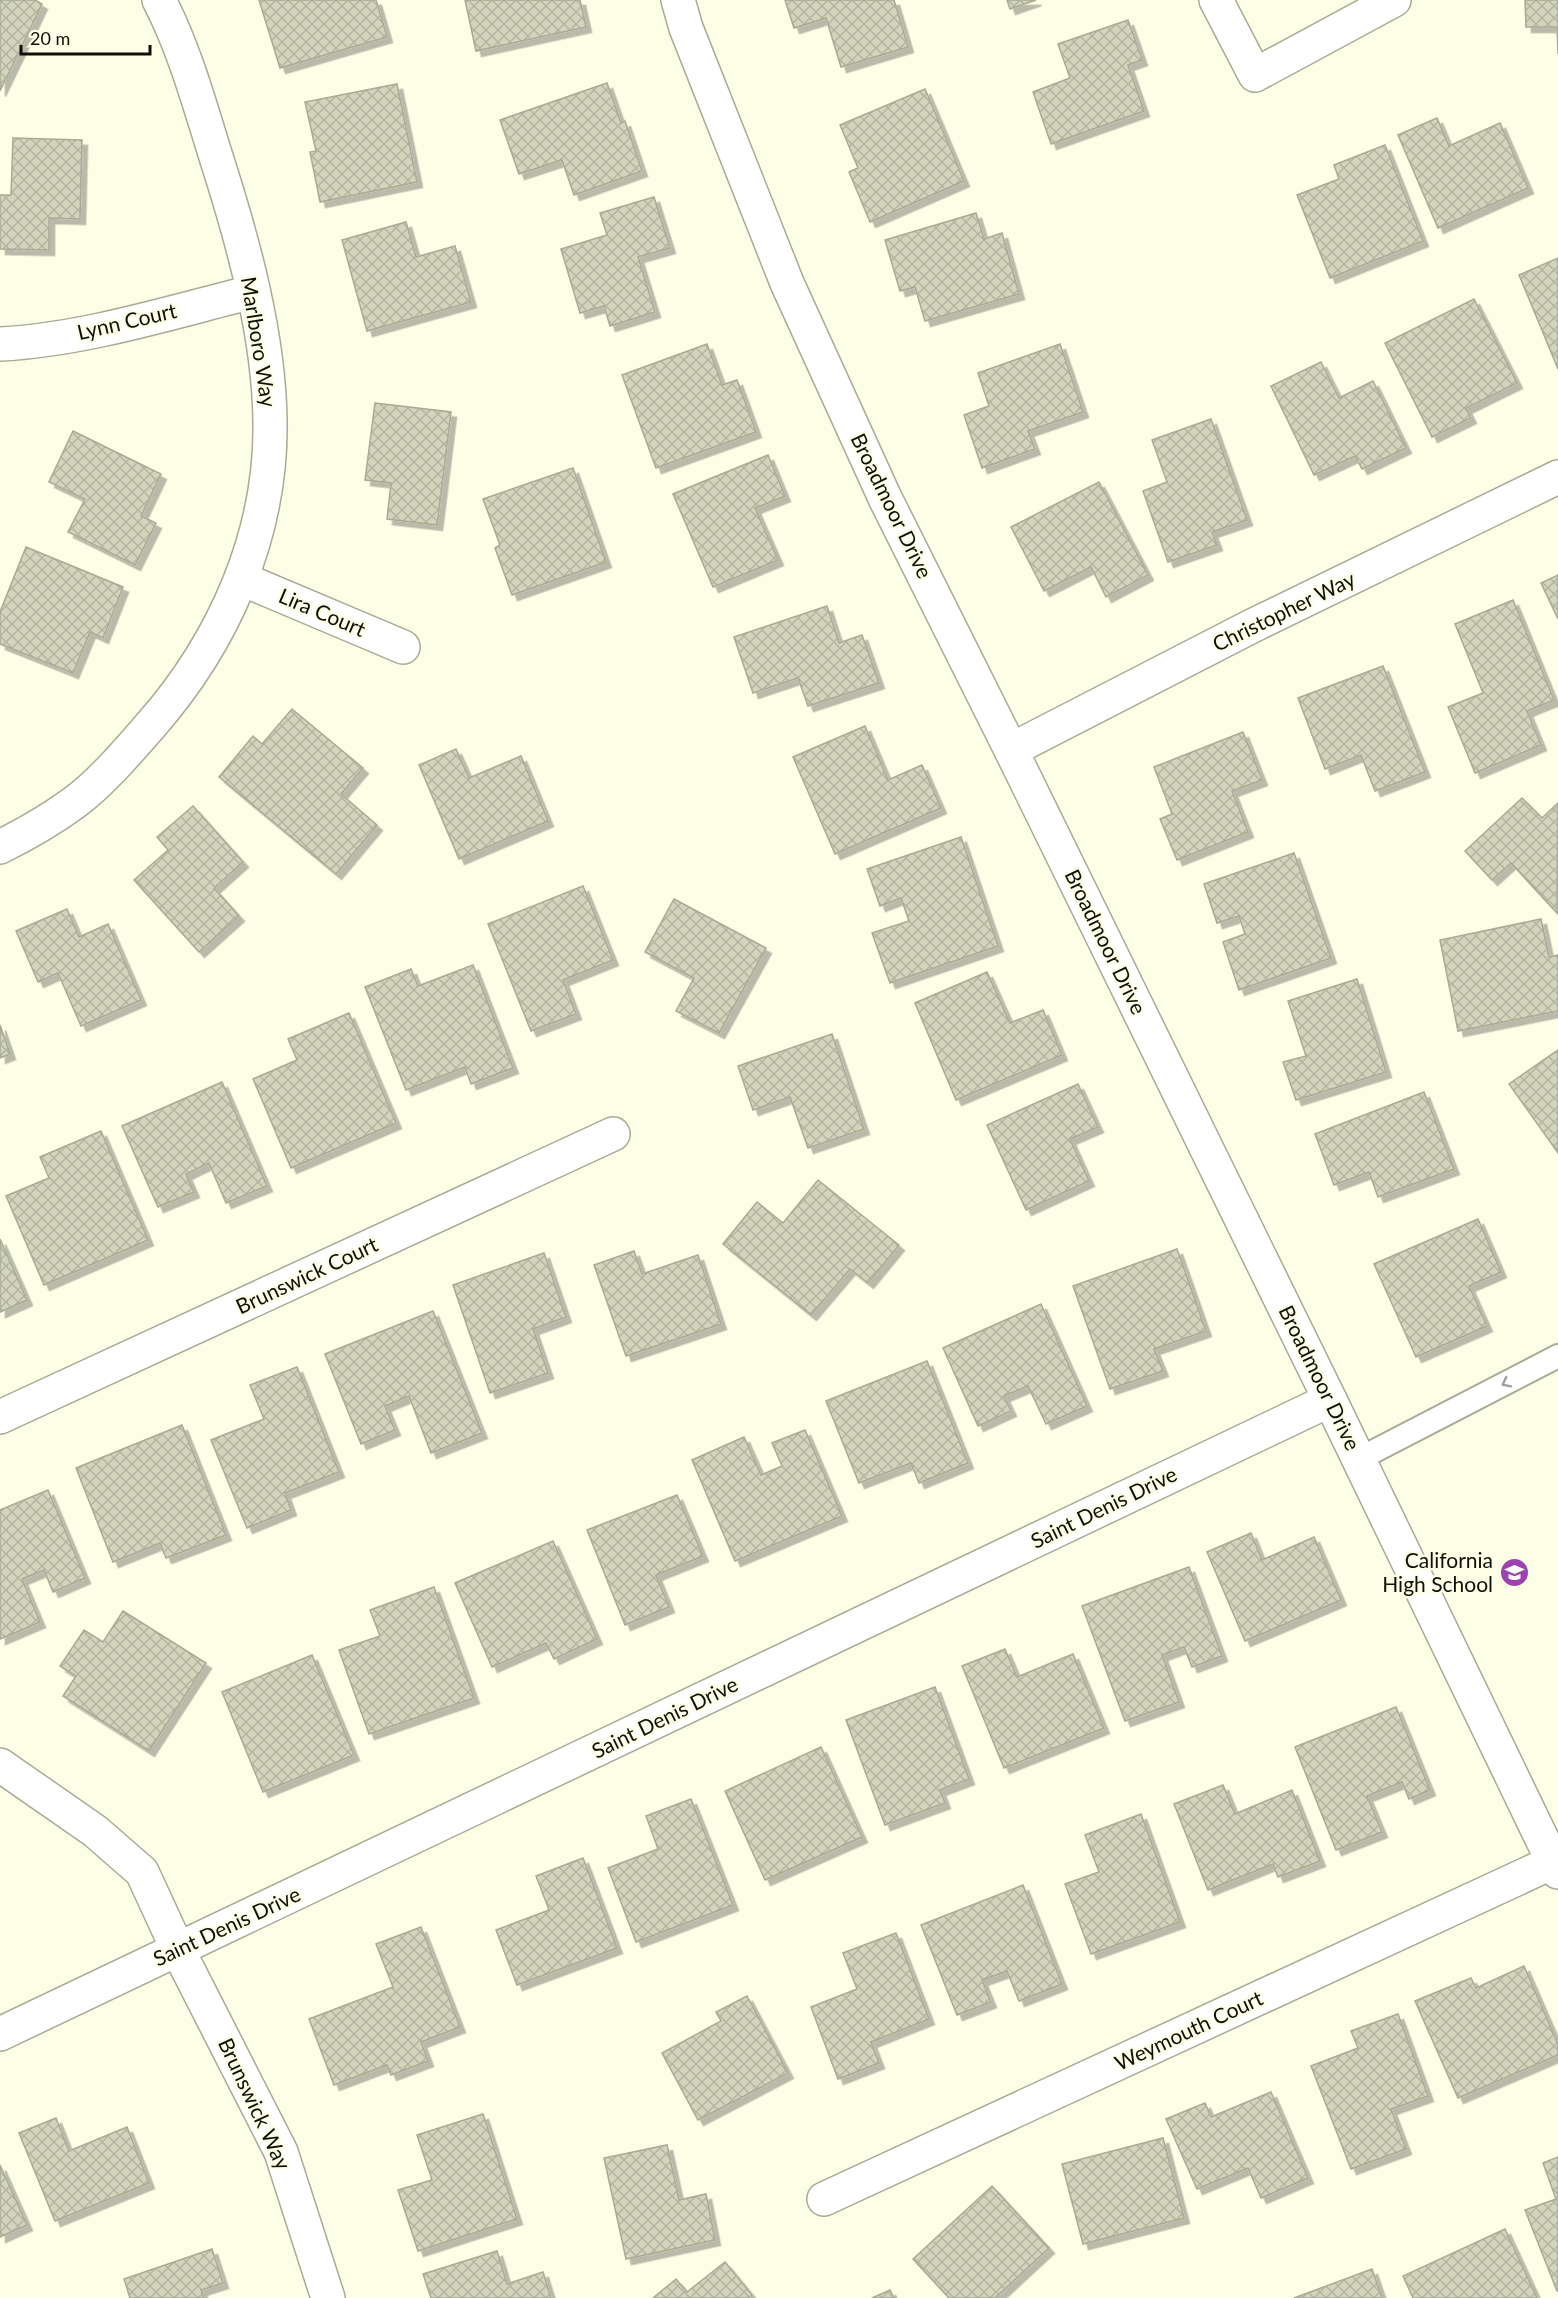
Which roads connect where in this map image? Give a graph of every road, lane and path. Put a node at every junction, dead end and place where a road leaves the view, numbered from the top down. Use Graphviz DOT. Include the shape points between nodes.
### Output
graph roads {
  1 [pos="159,0"];
  2 [pos="678,0"];
  3 [pos="1216,0"];
  4 [pos="1394,0"];
  5 [pos="252,292"];
  6 [pos="0,344"];
  7 [pos="1558,477"];
  8 [pos="242,579"];
  9 [pos="402,647"];
  10 [pos="1011,750"];
  11 [pos="0,847"];
  12 [pos="613,1134"];
  13 [pos="1558,1356"];
  14 [pos="1330,1400"];
  15 [pos="0,1417"];
  16 [pos="1359,1459"];
  17 [pos="0,1766"];
  18 [pos="1556,1867"];
  19 [pos="178,1950"];
  20 [pos="0,2034"];
  21 [pos="824,2199"];
  22 [pos="328,2298"];
  1 -- 5 [label="street, Marlboro Way" via="188,69 224,183"];
  2 -- 10 [label="street, Broadmoor Drive" via="787,283 885,498"];
  3 -- 4 [label="street" via="1255,75"];
  5 -- 6 [label="street, Lynn Court" via="86,332"];
  5 -- 8 [label="street, Marlboro Way" via="266,364 270,422 266,489"];
  7 -- 10 [label="street, Christopher Way" via="1252,626"];
  8 -- 9 [label="street, Lira Court"];
  8 -- 11 [label="street, Marlboro Way" via="196,666 164,711 125,755 77,801"];
  10 -- 14 [label="street, Broadmoor Drive"];
  12 -- 15 [label="street, Brunswick Court"];
  13 -- 16 [label="lane, one-way"];
  14 -- 16 [label="street, Broadmoor Drive"];
  14 -- 19 [label="street, Saint Denis Drive"];
  16 -- 18 [label="street, Broadmoor Drive"];
  17 -- 19 [label="street" via="95,1831 142,1872"];
  18 -- 21 [label="street, Weymouth Court"];
  19 -- 20 [label="street, Saint Denis Drive"];
  19 -- 22 [label="street, Brunswick Way" via="281,2152"];
}
